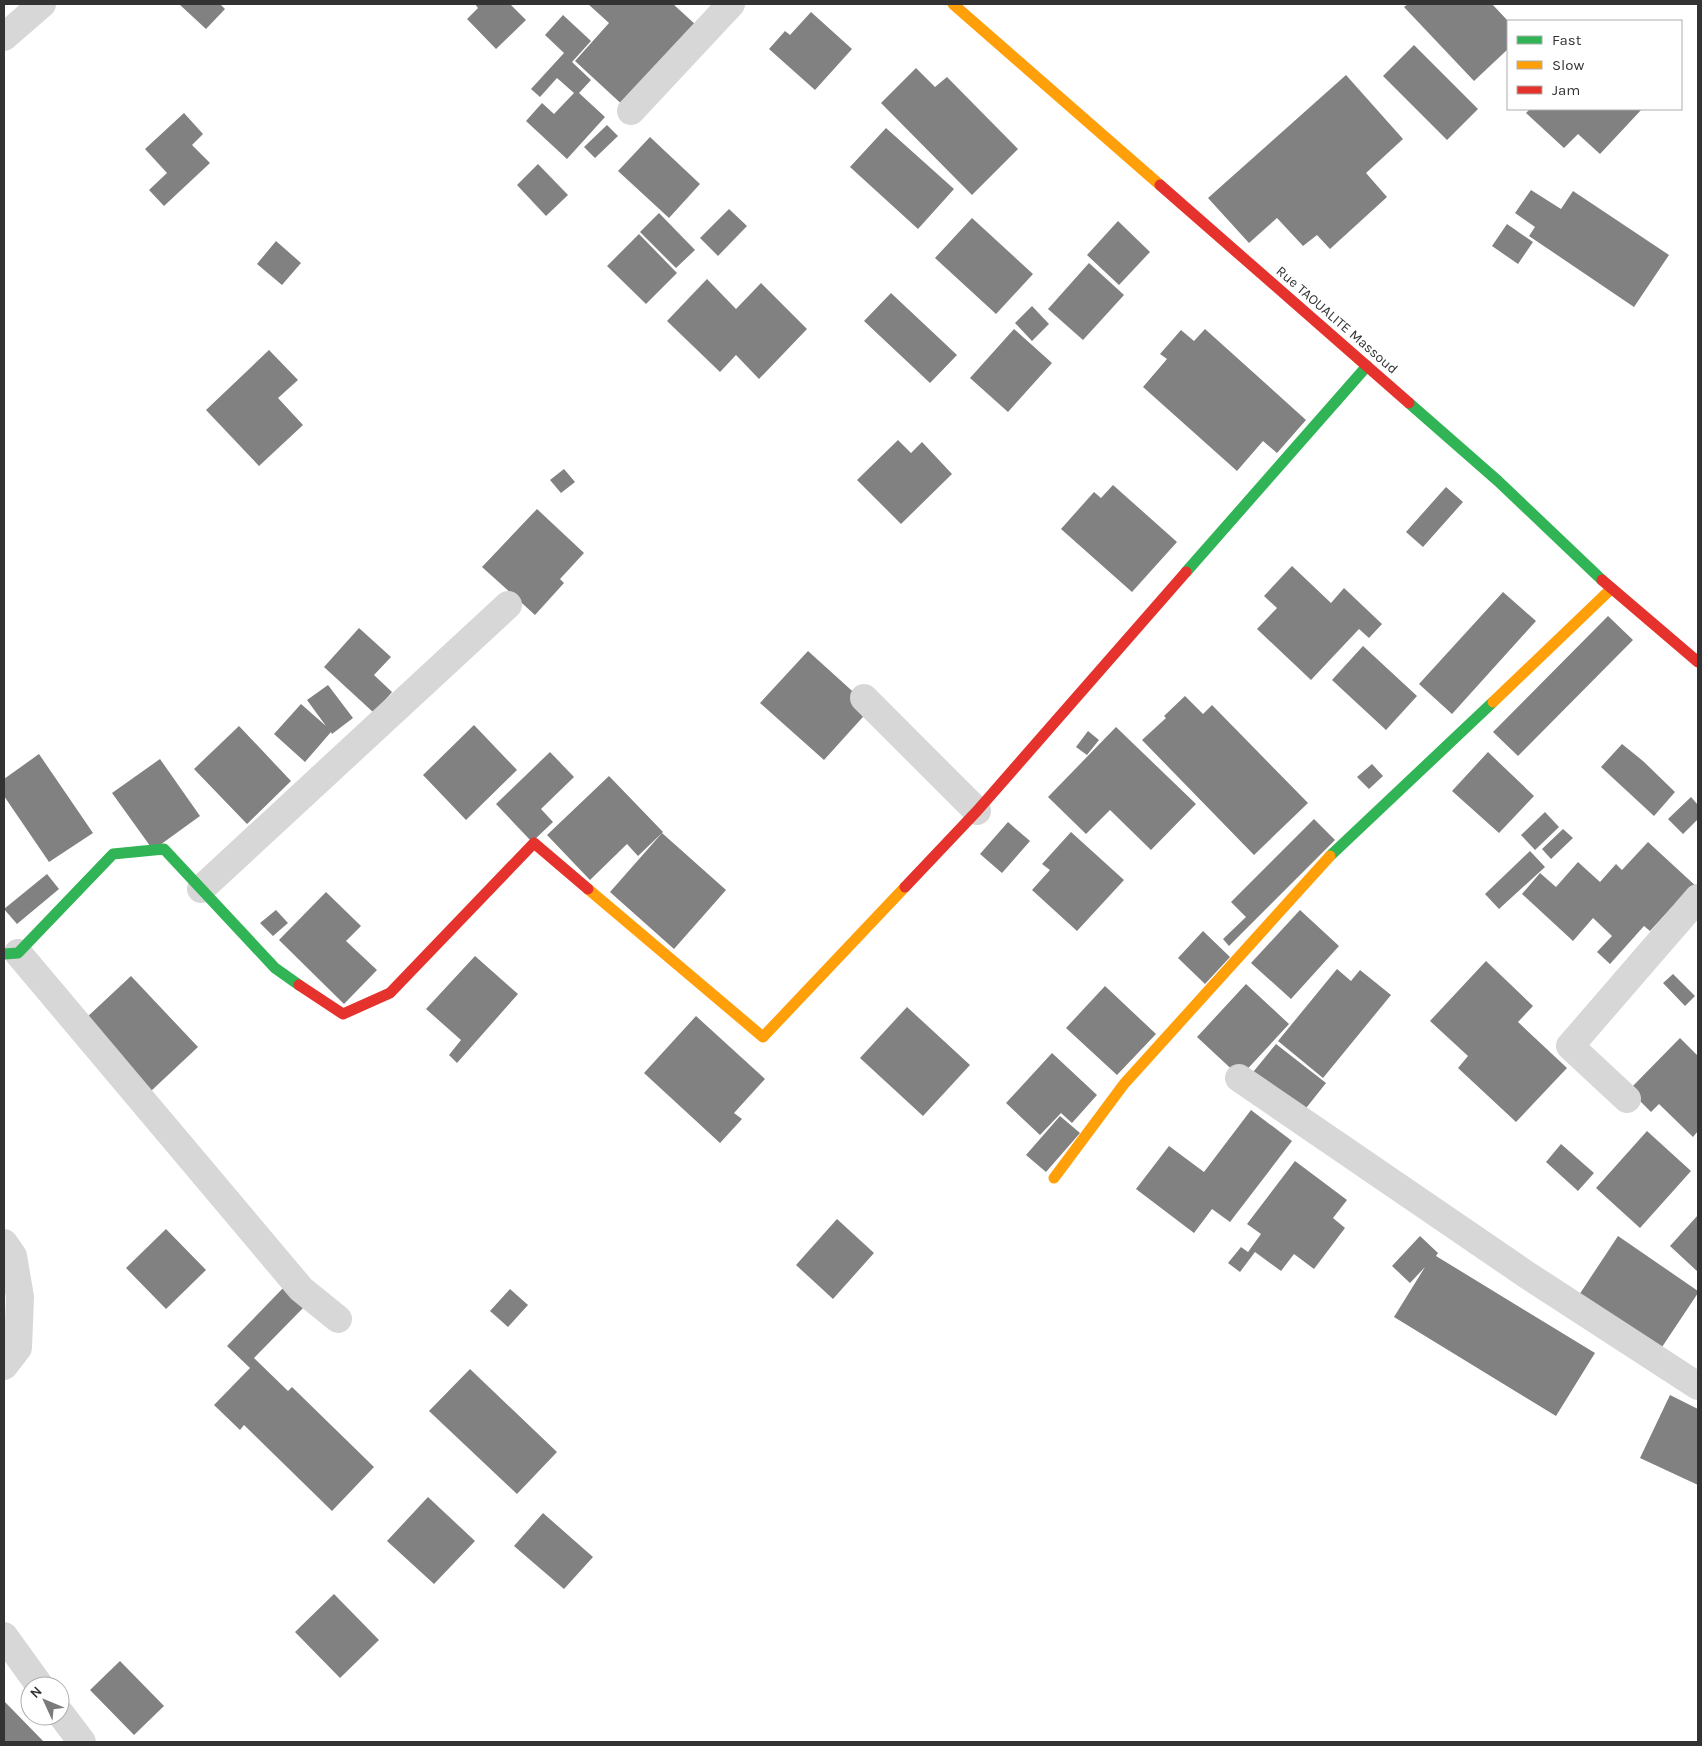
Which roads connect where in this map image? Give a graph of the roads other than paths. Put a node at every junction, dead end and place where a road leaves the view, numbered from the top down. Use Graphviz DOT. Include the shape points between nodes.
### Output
graph roads {
  1 [pos="42,4"];
  2 [pos="731,4"];
  3 [pos="952,4"];
  4 [pos="4,37"];
  5 [pos="631,111"];
  6 [pos="1367,366"];
  7 [pos="1611,588"];
  8 [pos="508,605"];
  9 [pos="1698,662"];
  10 [pos="864,698"];
  11 [pos="978,811"];
  12 [pos="201,889"];
  13 [pos="1698,898"];
  14 [pos="11,954"];
  15 [pos="1239,1078"];
  16 [pos="1627,1099"];
  17 [pos="1054,1178"];
  18 [pos="4,1243"];
  19 [pos="338,1319"];
  20 [pos="4,1366"];
  21 [pos="1698,1386"];
  22 [pos="4,1636"];
  23 [pos="33,1676"];
  24 [pos="70,1726"];
  25 [pos="82,1742"];
  1 -- 4 [label="street"];
  2 -- 5 [label="street"];
  3 -- 6 [label="street, Rue TAOUALITE Massoud"];
  6 -- 7 [label="street, Rue TAOUALITE Massoud" via="1498,481"];
  6 -- 11 [label="street"];
  7 -- 9 [label="street, Rue TAOUALITE Massoud"];
  7 -- 17 [label="street" via="1320,866 1124,1084"];
  8 -- 12 [label="street"];
  10 -- 11 [label="street"];
  11 -- 12 [label="street" via="763,1037 534,843 390,993 343,1014 275,968"];
  12 -- 14 [label="street" via="164,849 113,854"];
  13 -- 16 [label="street" via="1570,1046"];
  14 -- 19 [label="street" via="301,1289"];
  15 -- 21 [label="street" via="1527,1275"];
  18 -- 20 [label="street" via="13,1256 20,1297 18,1348"];
  22 -- 23 [label="street"];
  24 -- 25 [label="street"];
}
